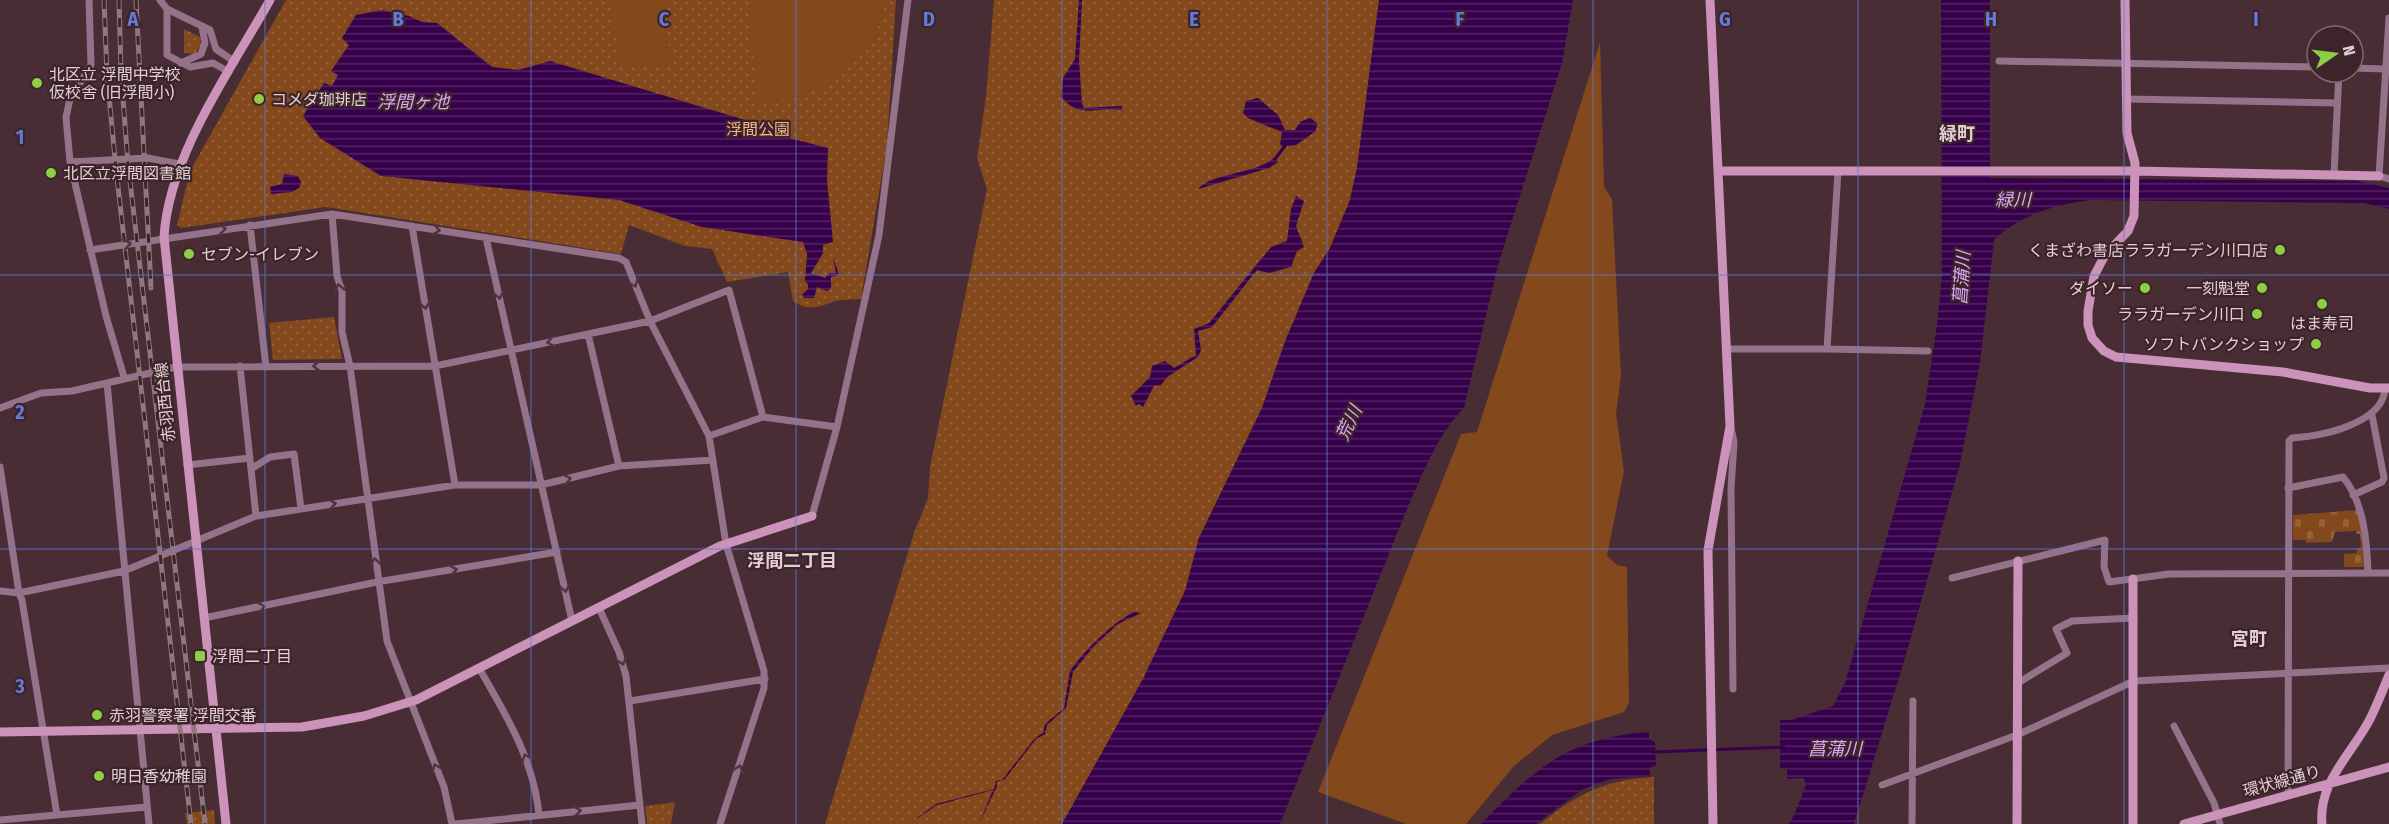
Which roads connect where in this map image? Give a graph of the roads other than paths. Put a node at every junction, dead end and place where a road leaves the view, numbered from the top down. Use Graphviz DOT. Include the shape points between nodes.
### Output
graph roads {
  1 [pos="89,0"];
  2 [pos="160,0"];
  3 [pos="270,0"];
  4 [pos="908,0"];
  5 [pos="1710,0"];
  6 [pos="2125,0"];
  7 [pos="167,9"];
  8 [pos="2389,18"];
  9 [pos="202,27"];
  10 [pos="2389,31"];
  11 [pos="1999,60"];
  12 [pos="235,62"];
  13 [pos="181,63"];
  14 [pos="2126,63"];
  15 [pos="2305,67"];
  16 [pos="2365,68"];
  17 [pos="2385,69"];
  18 [pos="229,72"];
  19 [pos="2338,84"];
  20 [pos="2126,99"];
  21 [pos="2337,103"];
  22 [pos="70,162"];
  23 [pos="179,164"];
  24 [pos="1718,171"];
  25 [pos="1838,171"];
  26 [pos="2135,174"];
  27 [pos="2334,174"];
  28 [pos="2379,176"];
  29 [pos="2389,179"];
  30 [pos="332,214"];
  31 [pos="250,225"];
  32 [pos="412,226"];
  33 [pos="164,237"];
  34 [pos="486,238"];
  35 [pos="90,250"];
  36 [pos="650,321"];
  37 [pos="588,334"];
  38 [pos="1727,349"];
  39 [pos="1827,349"];
  40 [pos="511,350"];
  41 [pos="1928,351"];
  42 [pos="240,366"];
  43 [pos="350,366"];
  44 [pos="435,366"];
  45 [pos="176,367"];
  46 [pos="266,367"];
  47 [pos="124,377"];
  48 [pos="107,382"];
  49 [pos="2387,388"];
  50 [pos="0,408"];
  51 [pos="2372,415"];
  52 [pos="763,417"];
  53 [pos="1730,426"];
  54 [pos="837,427"];
  55 [pos="709,436"];
  56 [pos="250,458"];
  57 [pos="713,460"];
  58 [pos="187,465"];
  59 [pos="620,466"];
  60 [pos="0,467"];
  61 [pos="251,469"];
  62 [pos="455,485"];
  63 [pos="542,485"];
  64 [pos="2288,488"];
  65 [pos="2353,495"];
  66 [pos="367,499"];
  67 [pos="301,509"];
  68 [pos="256,516"];
  69 [pos="812,516"];
  70 [pos="195,541"];
  71 [pos="726,544"];
  72 [pos="557,552"];
  73 [pos="2018,561"];
  74 [pos="124,571"];
  75 [pos="2368,573"];
  76 [pos="2389,573"];
  77 [pos="2288,575"];
  78 [pos="1952,578"];
  79 [pos="2133,579"];
  80 [pos="377,582"];
  81 [pos="0,591"];
  82 [pos="19,593"];
  83 [pos="599,608"];
  84 [pos="204,618"];
  85 [pos="2134,618"];
  86 [pos="572,621"];
  87 [pos="479,668"];
  88 [pos="2389,668"];
  89 [pos="2288,673"];
  90 [pos="2389,675"];
  91 [pos="765,679"];
  92 [pos="2134,681"];
  93 [pos="2018,683"];
  94 [pos="1733,689"];
  95 [pos="630,701"];
  96 [pos="1913,701"];
  97 [pos="410,702"];
  98 [pos="2174,726"];
  99 [pos="215,730"];
  100 [pos="140,731"];
  101 [pos="0,732"];
  102 [pos="43,732"];
  103 [pos="2018,735"];
  104 [pos="2389,767"];
  105 [pos="1912,774"];
  106 [pos="2329,784"];
  107 [pos="1882,785"];
  108 [pos="2288,795"];
  109 [pos="640,805"];
  110 [pos="147,807"];
  111 [pos="57,815"];
  112 [pos="540,815"];
  113 [pos="2219,819"];
  114 [pos="0,820"];
  115 [pos="16,821"];
  116 [pos="149,824"];
  117 [pos="226,824"];
  118 [pos="454,824"];
  119 [pos="642,824"];
  120 [pos="720,824"];
  121 [pos="1713,824"];
  122 [pos="1912,824"];
  123 [pos="2017,824"];
  124 [pos="2133,824"];
  125 [pos="2184,824"];
  126 [pos="2322,824"];
  1 -- 22 [label="street" via="91,65 70,99 66,117"];
  2 -- 7 [label="street"];
  3 -- 12 [label="street, 赤羽西台線"];
  4 -- 54 [label="street" via="879,235"];
  5 -- 24 [label="street"];
  6 -- 14 [label="street"];
  7 -- 9 [label="street"];
  7 -- 13 [label="street" via="166,55"];
  8 -- 10 [label="street"];
  9 -- 12 [label="street" via="210,30 219,53"];
  9 -- 13 [label="street" via="205,43 201,54"];
  10 -- 17 [label="street"];
  11 -- 14 [label="street"];
  12 -- 18 [label="street, 赤羽西台線"];
  13 -- 18 [label="street" via="190,68 213,63"];
  14 -- 15 [label="street"];
  14 -- 20 [label="street"];
  16 -- 17 [label="street"];
  17 -- 28 [label="street"];
  18 -- 23 [label="street, 赤羽西台線"];
  19 -- 21 [label="street"];
  20 -- 21 [label="street"];
  20 -- 26 [label="street" via="2127,133"];
  21 -- 27 [label="street"];
  22 -- 23 [label="street" via="148,158"];
  22 -- 35 [label="street"];
  23 -- 33 [label="street, 赤羽西台線"];
  24 -- 25 [label="street"];
  24 -- 38 [label="street"];
  25 -- 26 [label="street"];
  25 -- 39 [label="street"];
  26 -- 27 [label="street"];
  26 -- 49 [label="street" via="2133,222 2105,255 2091,287 2088,325 2092,338 2104,351 2125,358 2283,372"];
  27 -- 28 [label="street"];
  28 -- 29 [label="street"];
  30 -- 31 [label="street"];
  30 -- 32 [label="street"];
  43 -- 30 [label="street, one-way" via="342,332 342,291 337,276"];
  33 -- 31 [label="street, one-way"];
  31 -- 46 [label="street"];
  32 -- 34 [label="street, one-way"];
  32 -- 44 [label="street, one-way"];
  35 -- 33 [label="street, one-way"];
  33 -- 45 [label="street, 赤羽西台線"];
  34 -- 36 [label="street, one-way" via="619,258 626,262"];
  34 -- 40 [label="street, one-way"];
  35 -- 47 [label="street"];
  36 -- 37 [label="street"];
  36 -- 52 [label="street" via="729,290"];
  36 -- 55 [label="street"];
  37 -- 40 [label="street, one-way"];
  37 -- 59 [label="street"];
  38 -- 39 [label="street"];
  38 -- 53 [label="street"];
  39 -- 41 [label="street"];
  40 -- 44 [label="street"];
  40 -- 63 [label="street"];
  42 -- 45 [label="street"];
  42 -- 46 [label="street"];
  42 -- 56 [label="street"];
  43 -- 44 [label="street"];
  43 -- 46 [label="street, one-way"];
  43 -- 66 [label="street"];
  44 -- 62 [label="street"];
  45 -- 47 [label="street"];
  45 -- 58 [label="street, 赤羽西台線"];
  47 -- 48 [label="street"];
  48 -- 50 [label="street" via="72,391 41,393"];
  48 -- 74 [label="street"];
  49 -- 51 [label="street" via="2383,404"];
  51 -- 64 [label="street" via="2316,438 2292,438"];
  51 -- 65 [label="street" via="2384,478"];
  52 -- 54 [label="street"];
  52 -- 55 [label="street"];
  53 -- 94 [label="street" via="1734,442"];
  53 -- 121 [label="street" via="1708,550"];
  54 -- 69 [label="street"];
  55 -- 57 [label="street"];
  56 -- 58 [label="street"];
  56 -- 61 [label="street"];
  57 -- 59 [label="street"];
  57 -- 71 [label="street"];
  58 -- 70 [label="street, 赤羽西台線"];
  63 -- 59 [label="street, one-way"];
  60 -- 82 [label="street"];
  61 -- 67 [label="street" via="270,457 294,454"];
  61 -- 68 [label="street"];
  62 -- 63 [label="street"];
  62 -- 66 [label="street"];
  63 -- 72 [label="street"];
  64 -- 65 [label="street" via="2343,477"];
  64 -- 77 [label="street"];
  65 -- 75 [label="street" via="2368,548"];
  67 -- 66 [label="street, one-way"];
  80 -- 66 [label="street, one-way"];
  67 -- 68 [label="street"];
  68 -- 70 [label="street"];
  69 -- 71 [label="street"];
  70 -- 74 [label="street"];
  70 -- 84 [label="street, 赤羽西台線"];
  71 -- 83 [label="street"];
  71 -- 91 [label="street"];
  80 -- 72 [label="street, one-way"];
  72 -- 86 [label="street, one-way"];
  73 -- 78 [label="street"];
  73 -- 79 [label="street" via="2105,540 2104,567 2109,582"];
  73 -- 93 [label="street"];
  74 -- 82 [label="street"];
  74 -- 100 [label="street"];
  75 -- 76 [label="street"];
  75 -- 77 [label="street"];
  77 -- 79 [label="street" via="2169,574"];
  77 -- 89 [label="street"];
  79 -- 85 [label="street"];
  84 -- 80 [label="street, one-way"];
  80 -- 97 [label="street" via="387,641"];
  81 -- 82 [label="street"];
  82 -- 102 [label="street"];
  83 -- 86 [label="street"];
  83 -- 95 [label="street, one-way" via="623,663"];
  84 -- 99 [label="street, 赤羽西台線"];
  85 -- 92 [label="street"];
  85 -- 93 [label="street" via="2072,621 2056,629 2067,653"];
  86 -- 87 [label="street"];
  87 -- 97 [label="street"];
  112 -- 87 [label="street, one-way" via="535,783 524,753"];
  88 -- 89 [label="street"];
  89 -- 92 [label="street"];
  89 -- 108 [label="street"];
  90 -- 106 [label="street" via="2370,720"];
  91 -- 95 [label="street"];
  120 -- 91 [label="street, one-way"];
  92 -- 103 [label="street"];
  92 -- 124 [label="street"];
  93 -- 103 [label="street"];
  95 -- 109 [label="street"];
  96 -- 105 [label="street"];
  97 -- 99 [label="street" via="318,725"];
  118 -- 97 [label="street, one-way" via="444,787"];
  98 -- 113 [label="street"];
  99 -- 100 [label="street"];
  99 -- 117 [label="street, 赤羽西台線"];
  100 -- 102 [label="street"];
  100 -- 110 [label="street"];
  101 -- 102 [label="street"];
  102 -- 111 [label="street"];
  103 -- 105 [label="street"];
  103 -- 123 [label="street"];
  104 -- 106 [label="street, 環状線通り"];
  105 -- 107 [label="street"];
  105 -- 122 [label="street"];
  106 -- 108 [label="street, 環状線通り"];
  106 -- 126 [label="street" via="2320,809"];
  108 -- 113 [label="street, 環状線通り"];
  112 -- 109 [label="street, one-way"];
  109 -- 119 [label="street"];
  110 -- 111 [label="street"];
  110 -- 116 [label="street"];
  111 -- 115 [label="street"];
  112 -- 118 [label="street"];
  113 -- 125 [label="street, 環状線通り"];
  114 -- 115 [label="street"];
}
